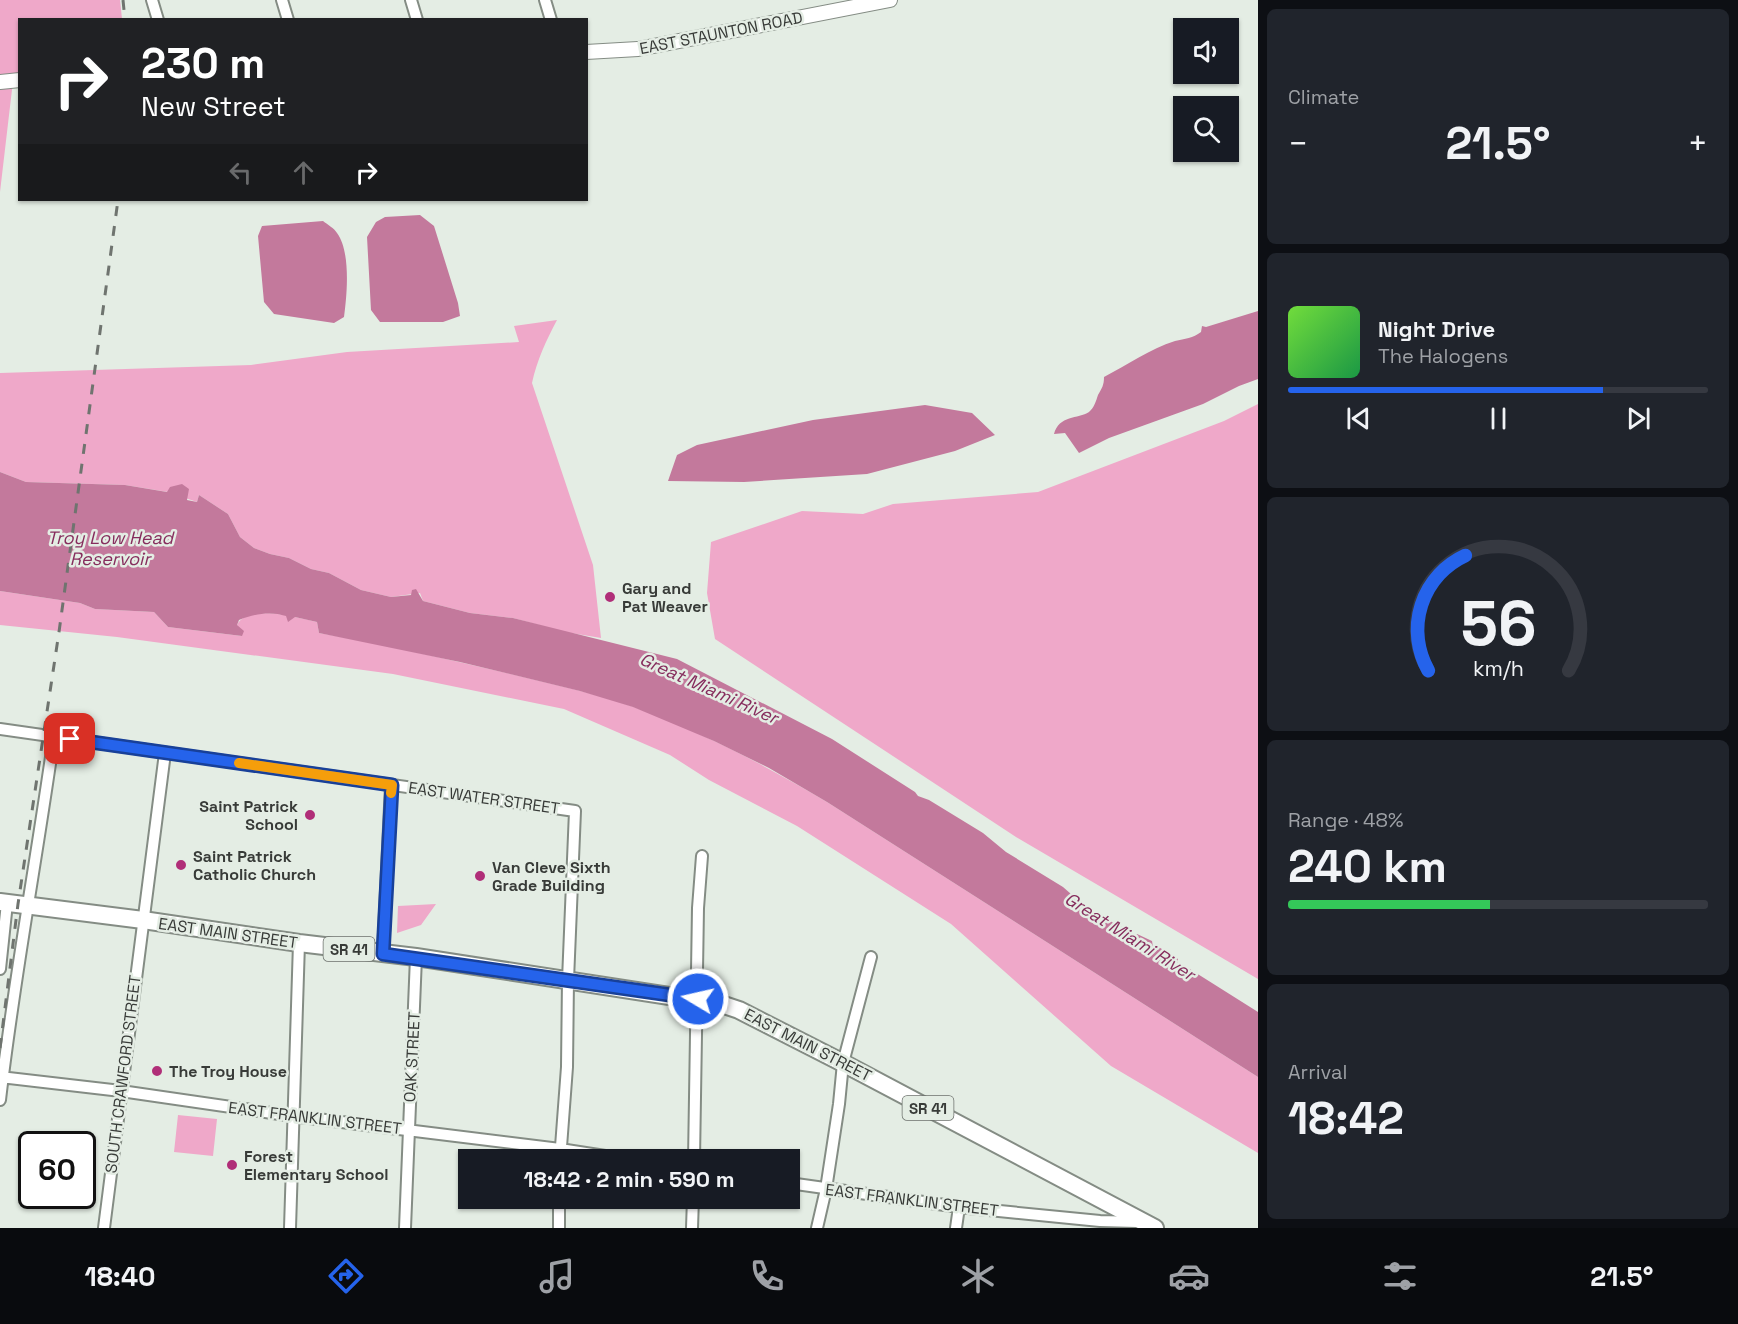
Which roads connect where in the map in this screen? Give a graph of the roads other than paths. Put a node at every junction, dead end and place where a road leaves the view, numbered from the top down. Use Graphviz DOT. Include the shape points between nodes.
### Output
graph roads {
  1 [pos="152,0"];
  2 [pos="282,0"];
  3 [pos="411,0"];
  4 [pos="545,0"];
  5 [pos="890,0"];
  6 [pos="157,18"];
  7 [pos="287,18"];
  8 [pos="416,18"];
  9 [pos="550,18"];
  10 [pos="588,52"];
  11 [pos="18,80"];
  12 [pos="0,82"];
  13 [pos="0,729"];
  14 [pos="54,736"];
  15 [pos="165,753"];
  16 [pos="392,785"];
  17 [pos="702,856"];
  18 [pos="4,902"];
  19 [pos="27,906"];
  20 [pos="142,920"];
  21 [pos="299,944"];
  22 [pos="383,954"];
  23 [pos="416,957"];
  24 [pos="871,957"];
  25 [pos="0,969"];
  26 [pos="568,980"];
  27 [pos="698,999"];
  28 [pos="843,1062"];
  29 [pos="1,1077"];
  30 [pos="121,1091"];
  31 [pos="0,1100"];
  32 [pos="293,1116"];
  33 [pos="408,1130"];
  34 [pos="528,1149"];
  35 [pos="560,1149"];
  36 [pos="694,1149"];
  37 [pos="800,1185"];
  38 [pos="826,1189"];
  39 [pos="959,1208"];
  40 [pos="560,1209"];
  41 [pos="693,1209"];
  42 [pos="1099,1225"];
  43 [pos="1149,1225"];
  44 [pos="104,1228"];
  45 [pos="290,1228"];
  46 [pos="405,1228"];
  47 [pos="559,1228"];
  48 [pos="692,1228"];
  49 [pos="817,1228"];
  50 [pos="956,1228"];
  1 -- 6 [label="street"];
  2 -- 7 [label="street"];
  3 -- 8 [label="street"];
  4 -- 9 [label="street"];
  5 -- 10 [label="main road, EAST STAUNTON ROAD" via="638,49"];
  11 -- 12 [label="main road"];
  13 -- 14 [label="street, EAST WATER STREET"];
  14 -- 15 [label="street, EAST WATER STREET"];
  14 -- 19 [label="street"];
  15 -- 16 [label="street, EAST WATER STREET"];
  15 -- 20 [label="street, SOUTH CRAWFORD STREET"];
  16 -- 22 [label="street"];
  16 -- 26 [label="street, EAST WATER STREET" via="575,810"];
  17 -- 27 [label="street"];
  18 -- 19 [label="main road, EAST MAIN STREET / SR 41"];
  18 -- 25 [label="street"];
  19 -- 20 [label="main road, EAST MAIN STREET / SR 41"];
  19 -- 29 [label="street"];
  20 -- 21 [label="main road, EAST MAIN STREET / SR 41"];
  20 -- 30 [label="street, SOUTH CRAWFORD STREET"];
  21 -- 22 [label="main road, EAST MAIN STREET / SR 41"];
  21 -- 32 [label="street"];
  22 -- 23 [label="main road, EAST MAIN STREET / SR 41"];
  23 -- 26 [label="main road, EAST MAIN STREET / SR 41"];
  23 -- 33 [label="street, OAK STREET"];
  24 -- 28 [label="street"];
  26 -- 27 [label="main road, EAST MAIN STREET / SR 41"];
  26 -- 35 [label="street"];
  27 -- 28 [label="main road, EAST MAIN STREET / SR 41" via="739,1010"];
  27 -- 36 [label="street"];
  28 -- 38 [label="street"];
  28 -- 43 [label="main road, EAST MAIN STREET / SR 41"];
  29 -- 30 [label="street, EAST FRANKLIN STREET"];
  29 -- 31 [label="street"];
  30 -- 32 [label="street, EAST FRANKLIN STREET"];
  30 -- 44 [label="street, SOUTH CRAWFORD STREET"];
  32 -- 33 [label="street, EAST FRANKLIN STREET"];
  32 -- 45 [label="street"];
  33 -- 34 [label="street, EAST FRANKLIN STREET"];
  33 -- 46 [label="street, OAK STREET"];
  37 -- 38 [label="street, EAST FRANKLIN STREET"];
  38 -- 39 [label="street, EAST FRANKLIN STREET"];
  38 -- 49 [label="street"];
  39 -- 42 [label="street, EAST FRANKLIN STREET"];
  39 -- 50 [label="street"];
  40 -- 47 [label="street"];
  41 -- 48 [label="street"];
  42 -- 43 [label="street, EAST FRANKLIN STREET"];
}
